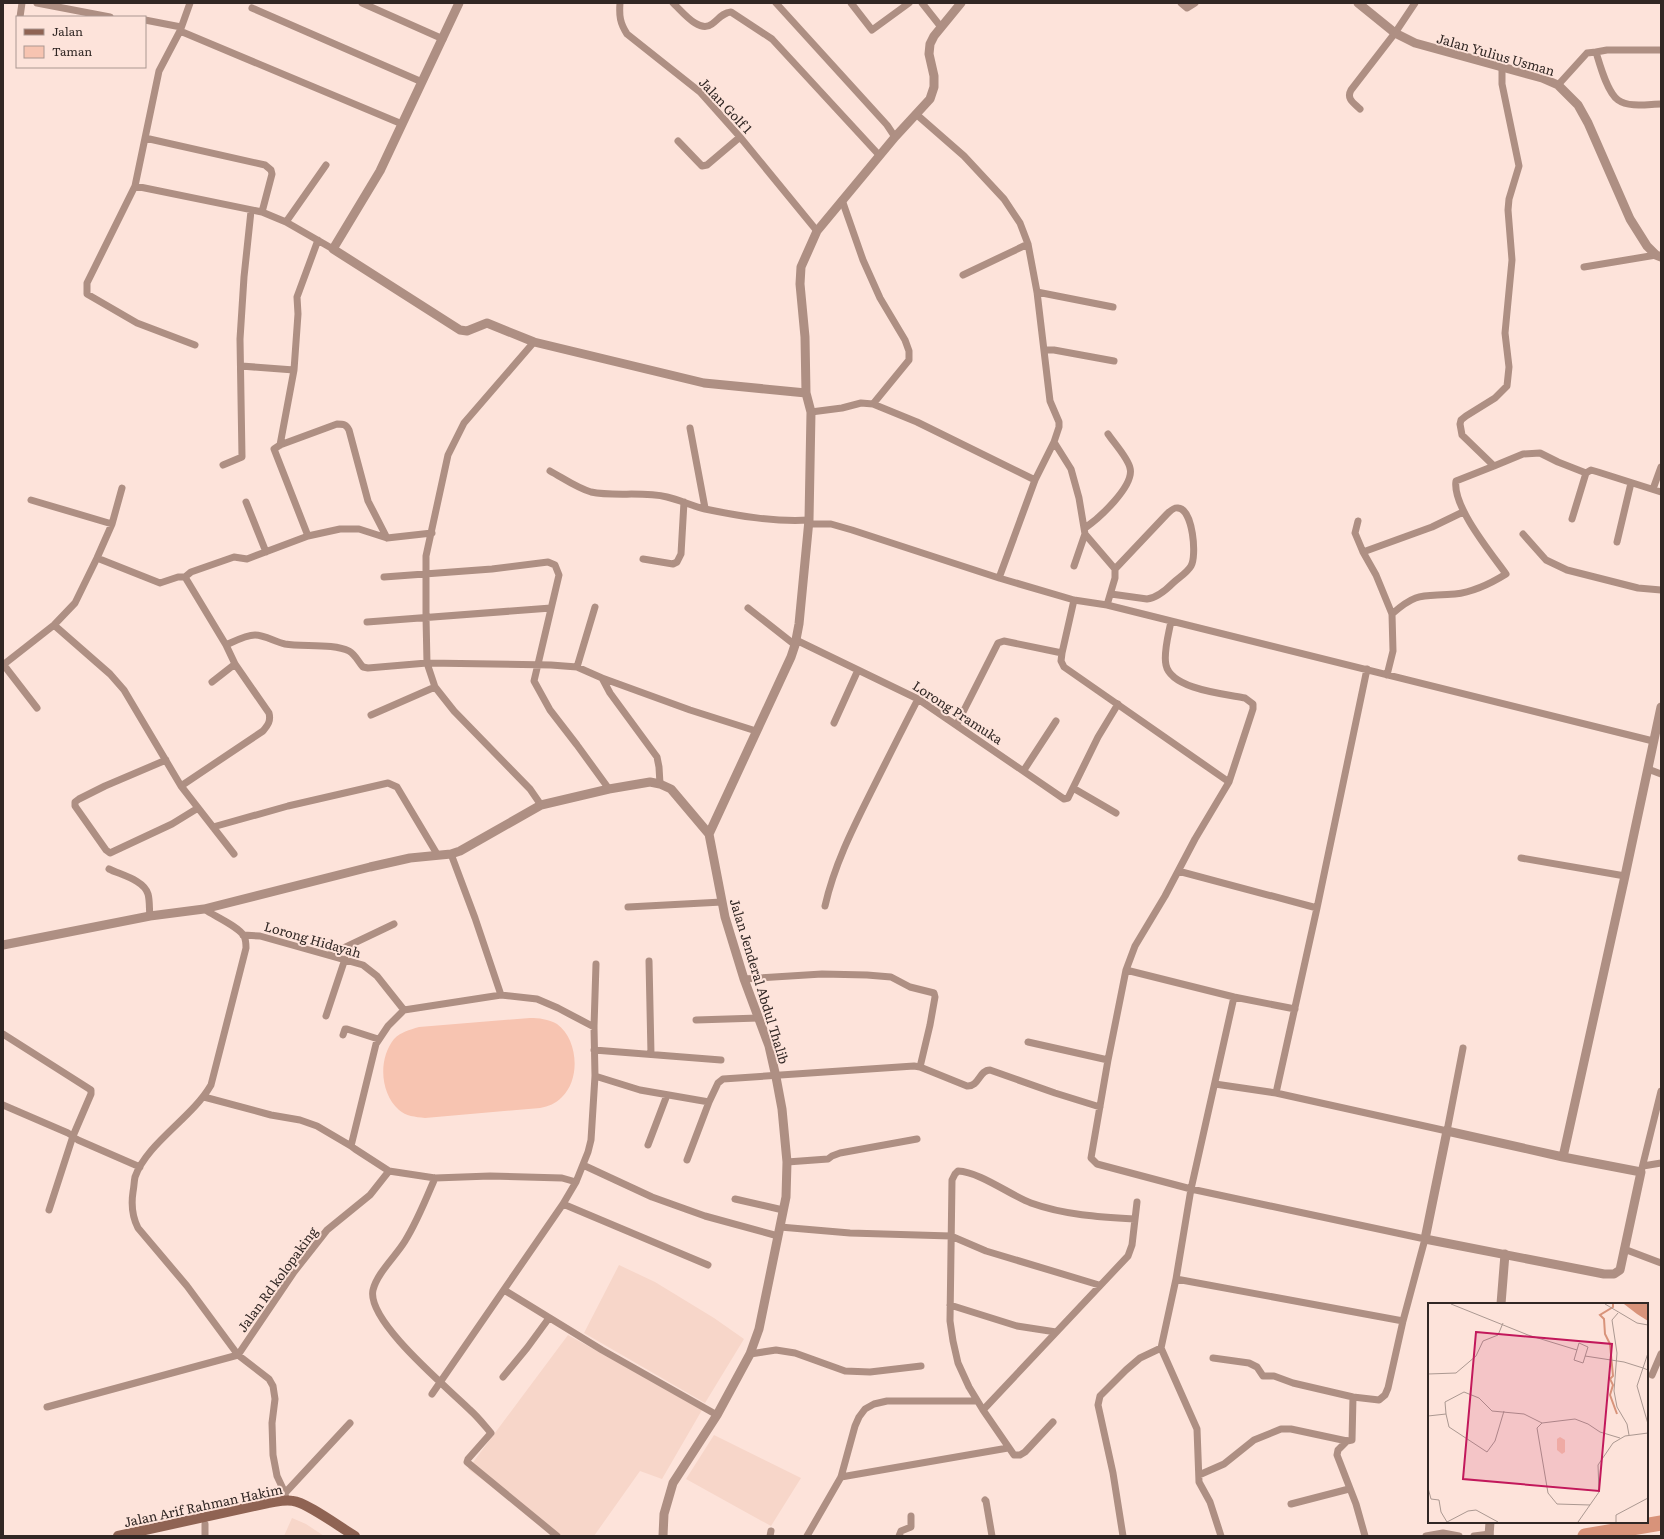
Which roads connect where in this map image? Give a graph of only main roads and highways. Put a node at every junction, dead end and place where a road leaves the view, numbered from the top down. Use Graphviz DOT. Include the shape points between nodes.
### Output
graph roads {
  1 [pos="303,1508"];
  2 [pos="182,1525"];
  3 [pos="338,1531"];
  4 [pos="118,1536"];
  5 [pos="151,1536"];
  6 [pos="355,1536"];
  1 -- 2 [label="main road, Jalan Arif Rahman Hakim" via="286,1507 205,1524"];
  1 -- 2 [label="main road, Jalan Arif Rahman Hakim" via="285,1497"];
  1 -- 3 [label="main road, Jalan Arif Rahman Hakim"];
  2 -- 4 [label="main road, Jalan Arif Rahman Hakim"];
  2 -- 5 [label="main road, Jalan Arif Rahman Hakim"];
  3 -- 6 [label="main road, Jalan Arif Rahman Hakim"];
}
